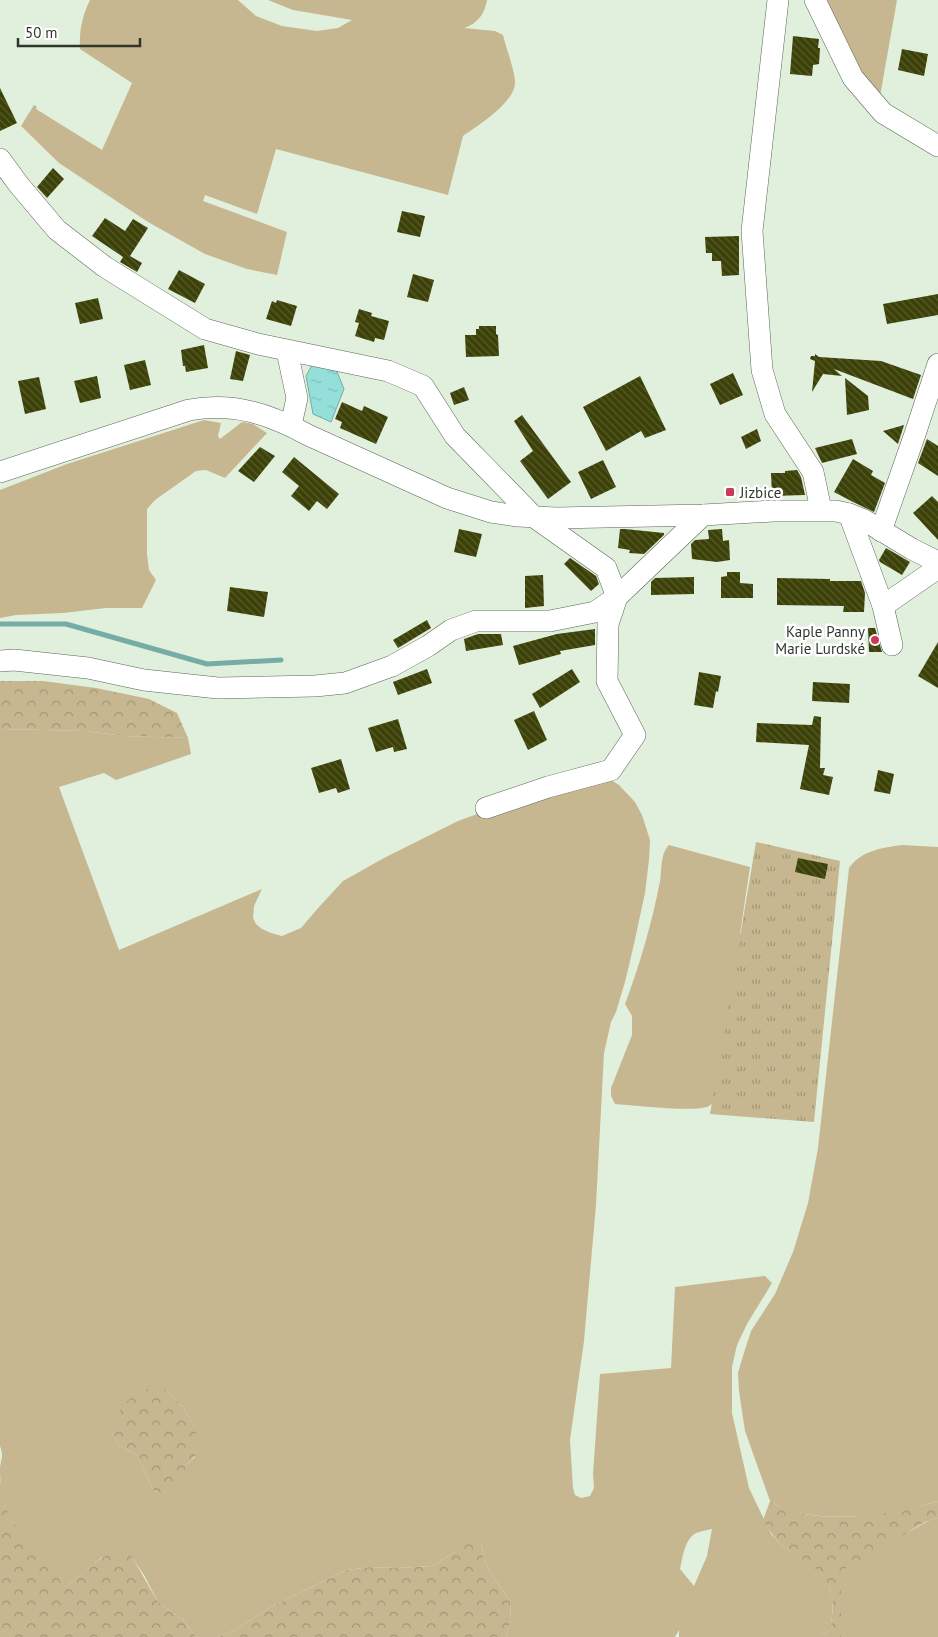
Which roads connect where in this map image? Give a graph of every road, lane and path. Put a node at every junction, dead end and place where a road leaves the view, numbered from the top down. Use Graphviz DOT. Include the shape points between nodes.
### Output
graph roads {
  1 [pos="778,0"];
  2 [pos="815,0"];
  3 [pos="938,146"];
  4 [pos="0,159"];
  5 [pos="287,350"];
  6 [pos="938,364"];
  7 [pos="290,426"];
  8 [pos="0,472"];
  9 [pos="821,510"];
  10 [pos="849,514"];
  11 [pos="703,515"];
  12 [pos="534,517"];
  13 [pos="881,531"];
  14 [pos="938,562"];
  15 [pos="938,568"];
  16 [pos="617,597"];
  17 [pos="884,606"];
  18 [pos="892,646"];
  19 [pos="0,661"];
  20 [pos="486,808"];
  1 -- 9 [label="street" via="752,231 762,370 775,414 813,472"];
  2 -- 3 [label="street" via="853,78 883,113"];
  4 -- 5 [label="street" via="57,230 105,267 205,329"];
  5 -- 7 [label="street" via="297,398"];
  5 -- 12 [label="street" via="388,371 423,386 454,436"];
  6 -- 13 [label="street"];
  7 -- 8 [label="street" via="236,408 199,408"];
  7 -- 12 [label="street" via="458,502 491,512"];
  9 -- 10 [label="street"];
  9 -- 11 [label="street"];
  10 -- 13 [label="street"];
  10 -- 17 [label="street"];
  11 -- 12 [label="street"];
  11 -- 16 [label="street"];
  12 -- 16 [label="street" via="606,568"];
  13 -- 14 [label="street"];
  15 -- 17 [label="street"];
  16 -- 19 [label="street" via="595,612 550,620 476,621 451,630 392,666 345,683 218,688 144,680 88,668"];
  16 -- 20 [label="street" via="608,624 607,681 635,735 611,770"];
  17 -- 18 [label="street"];
}
